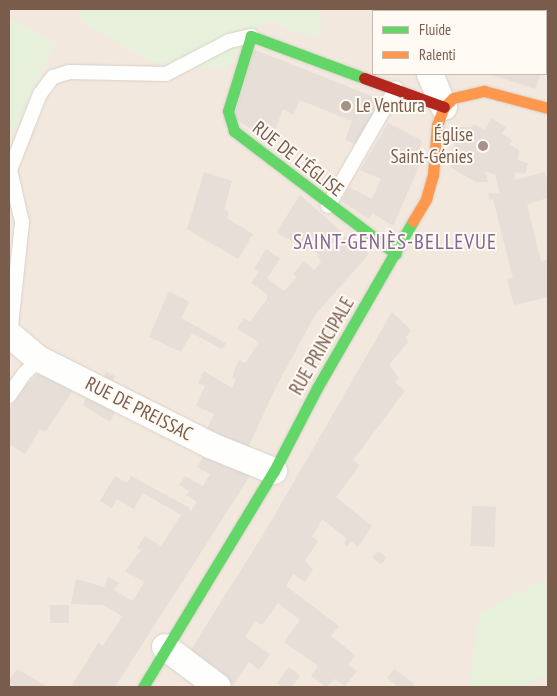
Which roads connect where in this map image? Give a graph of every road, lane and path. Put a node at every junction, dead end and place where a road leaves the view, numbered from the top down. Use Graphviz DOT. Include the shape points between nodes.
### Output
graph roads {
  1 [pos="252,36"];
  2 [pos="430,75"];
  3 [pos="396,88"];
  4 [pos="444,106"];
  5 [pos="548,108"];
  6 [pos="328,206"];
  7 [pos="396,254"];
  8 [pos="10,335"];
  9 [pos="39,359"];
  10 [pos="9,396"];
  11 [pos="274,471"];
  12 [pos="165,647"];
  13 [pos="143,687"];
  14 [pos="218,687"];
  1 -- 3 [label="main road"];
  1 -- 6 [label="main road, RUE DE L'ÉGLISE" via="228,111 234,131"];
  1 -- 8 [label="lane" via="230,41 166,74 69,72 53,77 44,88 10,170 22,222"];
  2 -- 4 [label="street"];
  3 -- 4 [label="main road"];
  3 -- 6 [label="lane"];
  4 -- 5 [label="main road" via="453,98 484,91"];
  4 -- 7 [label="main road, RUE PRINCIPALE" via="438,119 433,175 426,199"];
  6 -- 7 [label="main road, RUE DE L'ÉGLISE"];
  7 -- 11 [label="main road, RUE PRINCIPALE"];
  8 -- 9 [label="street, RUE DE PREISSAC"];
  9 -- 10 [label="lane" via="22,374"];
  9 -- 11 [label="street, RUE DE PREISSAC" via="212,446"];
  11 -- 12 [label="main road, RUE PRINCIPALE"];
  12 -- 13 [label="main road, RUE PRINCIPALE"];
  12 -- 14 [label="street"];
}
